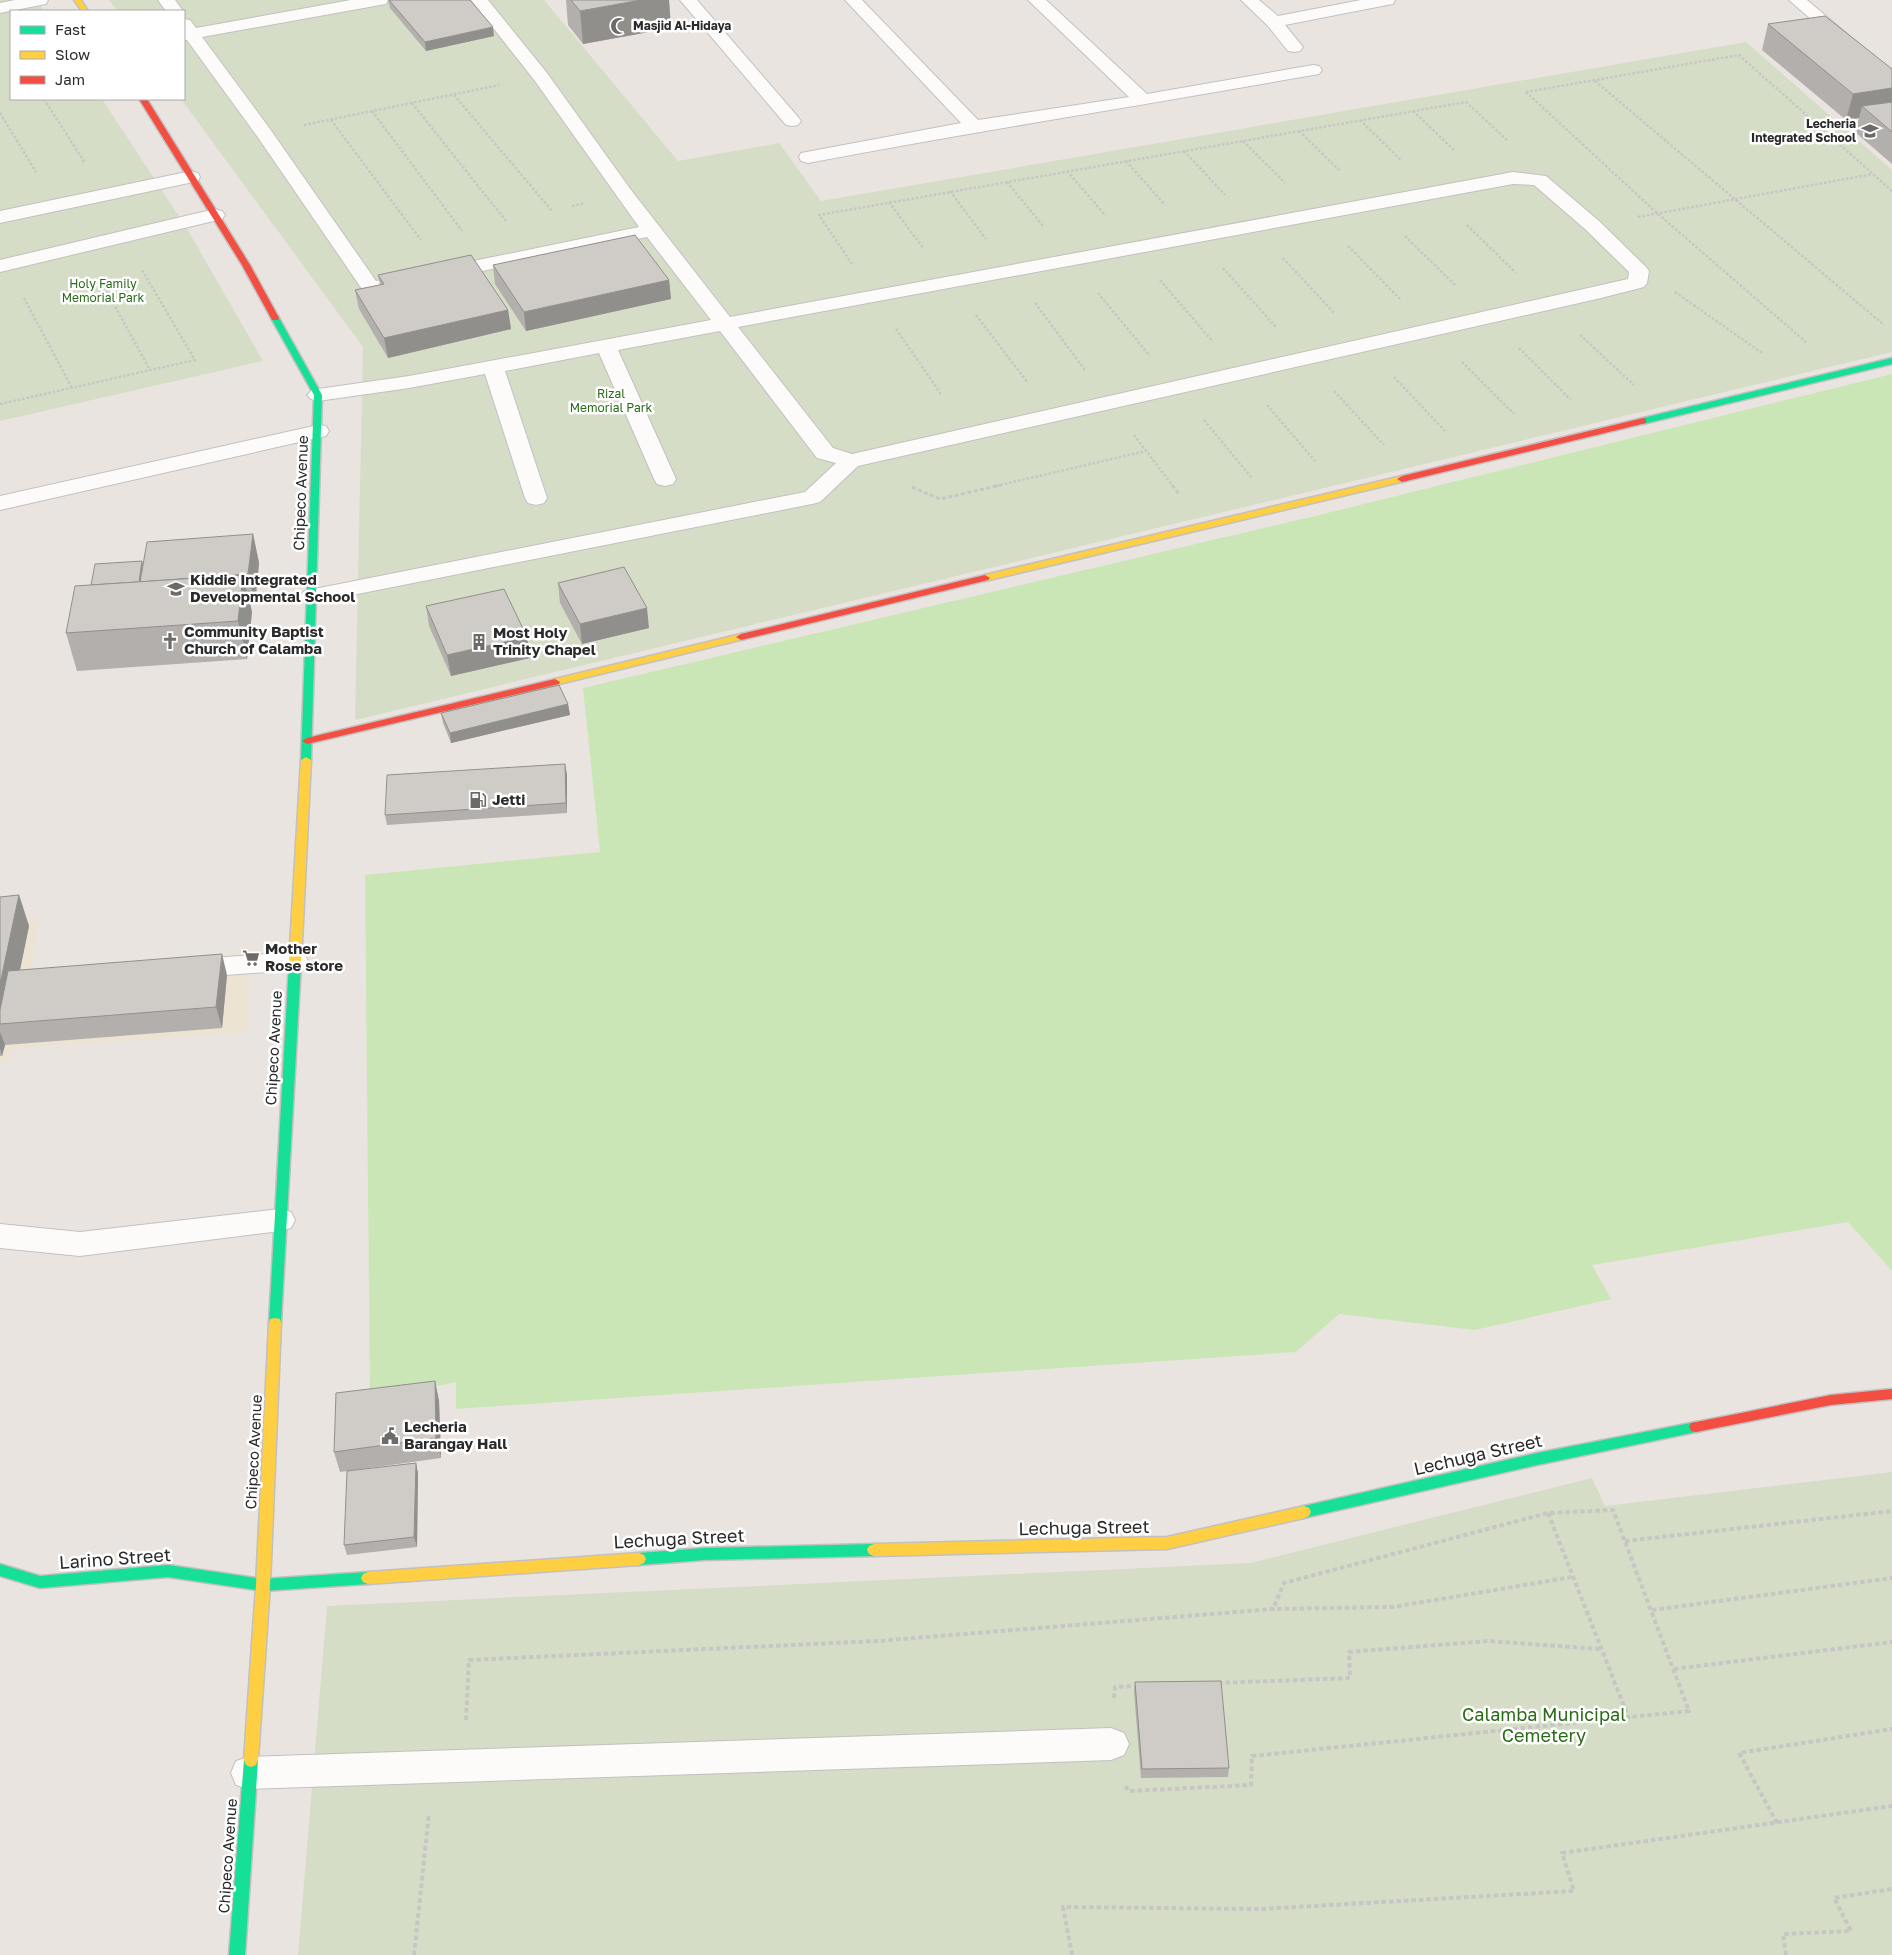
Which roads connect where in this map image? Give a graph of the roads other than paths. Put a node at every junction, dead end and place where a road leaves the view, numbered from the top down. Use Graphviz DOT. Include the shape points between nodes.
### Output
graph roads {
  1 [pos="40,0"];
  2 [pos="380,0"];
  3 [pos="480,0"];
  4 [pos="688,0"];
  5 [pos="853,0"];
  6 [pos="1036,0"];
  7 [pos="1249,0"];
  8 [pos="1386,0"];
  9 [pos="1797,0"];
  10 [pos="0,8"];
  11 [pos="1274,22"];
  12 [pos="186,31"];
  13 [pos="1294,47"];
  14 [pos="1892,61"];
  15 [pos="1873,64"];
  16 [pos="1313,70"];
  17 [pos="1892,81"];
  18 [pos="144,100"];
  19 [pos="1143,100"];
  20 [pos="792,121"];
  21 [pos="974,126"];
  22 [pos="808,156"];
  23 [pos="191,177"];
  24 [pos="215,215"];
  25 [pos="0,217"];
  26 [pos="652,230"];
  27 [pos="3,266"];
  28 [pos="726,324"];
  29 [pos="606,346"];
  30 [pos="1892,361"];
  31 [pos="493,367"];
  32 [pos="318,395"];
  33 [pos="318,431"];
  34 [pos="851,461"];
  35 [pos="665,479"];
  36 [pos="536,498"];
  37 [pos="0,503"];
  38 [pos="312,596"];
  39 [pos="307,741"];
  40 [pos="294,961"];
  41 [pos="158,971"];
  42 [pos="280,1220"];
  43 [pos="0,1236"];
  44 [pos="1892,1394"];
  45 [pos="0,1570"];
  46 [pos="263,1584"];
  47 [pos="1111,1744"];
  48 [pos="249,1773"];
  49 [pos="237,1955"];
  1 -- 10 [label="street"];
  2 -- 12 [label="street"];
  3 -- 26 [label="street" via="541,77"];
  4 -- 20 [label="street"];
  5 -- 21 [label="street"];
  6 -- 19 [label="street"];
  7 -- 11 [label="street"];
  8 -- 11 [label="street"];
  9 -- 15 [label="street"];
  11 -- 13 [label="street"];
  12 -- 26 [label="street" via="264,133 371,288"];
  14 -- 15 [label="street"];
  15 -- 17 [label="street"];
  16 -- 19 [label="street"];
  18 -- 23 [label="street, Chipeco Avenue"];
  19 -- 21 [label="street"];
  21 -- 22 [label="street"];
  23 -- 24 [label="street, Chipeco Avenue"];
  23 -- 25 [label="street"];
  24 -- 27 [label="street"];
  24 -- 32 [label="street, Chipeco Avenue"];
  26 -- 28 [label="street"];
  28 -- 29 [label="street"];
  28 -- 34 [label="street" via="825,453"];
  28 -- 34 [label="street" via="1513,178 1539,180 1639,271 1637,283"];
  29 -- 31 [label="street"];
  29 -- 35 [label="street"];
  30 -- 39 [label="street"];
  31 -- 32 [label="street"];
  31 -- 36 [label="street"];
  32 -- 33 [label="street, Chipeco Avenue"];
  33 -- 37 [label="street"];
  33 -- 38 [label="street, Chipeco Avenue"];
  34 -- 38 [label="street" via="812,497"];
  38 -- 39 [label="street, Chipeco Avenue"];
  39 -- 40 [label="street, Chipeco Avenue"];
  40 -- 41 [label="street"];
  40 -- 42 [label="street, Chipeco Avenue"];
  42 -- 43 [label="street" via="80,1244"];
  42 -- 46 [label="street, Chipeco Avenue"];
  44 -- 46 [label="street, Lechuga Street" via="1831,1400 1537,1459 1167,1543 704,1554"];
  45 -- 46 [label="street, Larino Street" via="40,1582 168,1571"];
  46 -- 48 [label="street, Chipeco Avenue"];
  47 -- 48 [label="street"];
  48 -- 49 [label="street, Chipeco Avenue"];
}
